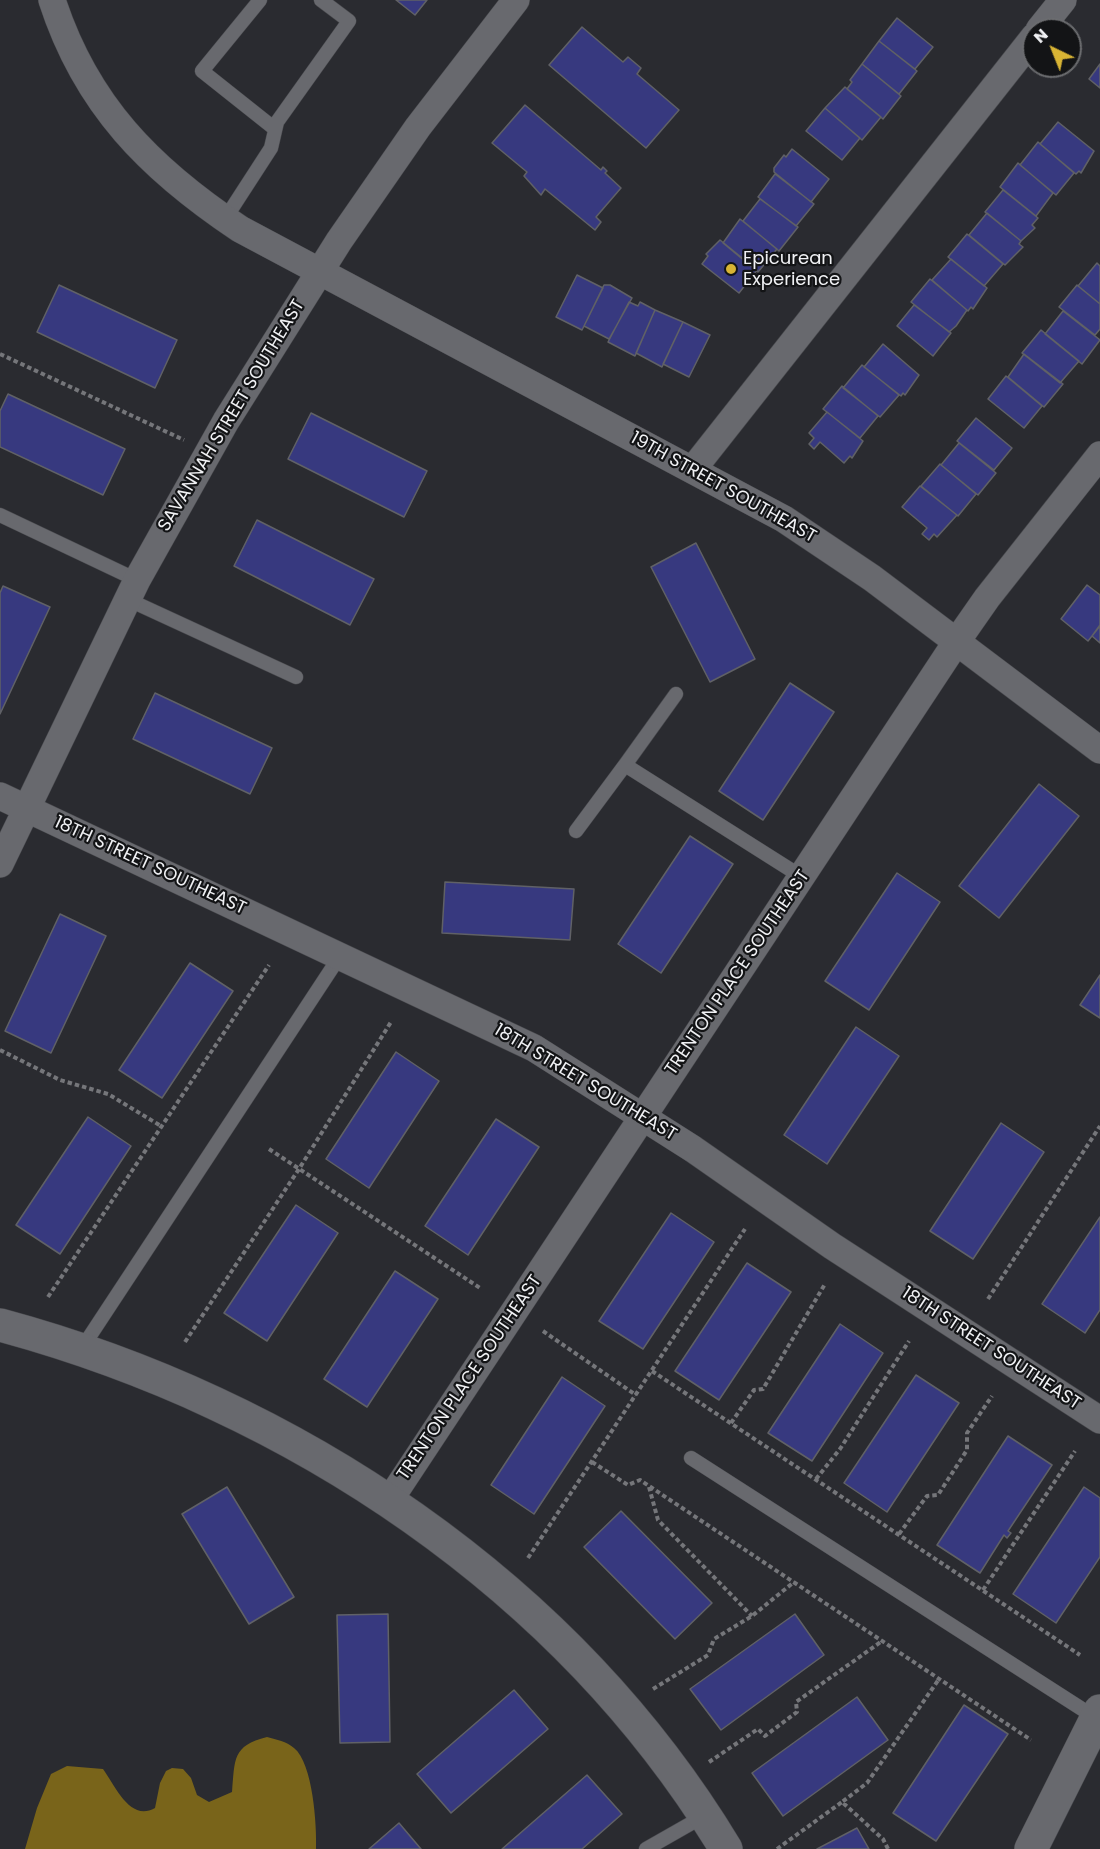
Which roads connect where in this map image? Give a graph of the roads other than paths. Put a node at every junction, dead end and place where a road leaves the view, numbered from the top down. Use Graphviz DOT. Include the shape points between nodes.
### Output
graph roads {
  1 [pos="52,0"];
  2 [pos="260,0"];
  3 [pos="321,0"];
  4 [pos="516,0"];
  5 [pos="1063,0"];
  6 [pos="1049,18"];
  7 [pos="1022,52"];
  8 [pos="275,129"];
  9 [pos="225,219"];
  10 [pos="319,271"];
  11 [pos="1100,455"];
  12 [pos="693,469"];
  13 [pos="0,515"];
  14 [pos="133,590"];
  15 [pos="957,641"];
  16 [pos="296,677"];
  17 [pos="676,694"];
  18 [pos="1100,750"];
  19 [pos="626,765"];
  20 [pos="0,796"];
  21 [pos="26,808"];
  22 [pos="576,831"];
  23 [pos="0,864"];
  24 [pos="802,877"];
  25 [pos="340,956"];
  26 [pos="643,1117"];
  27 [pos="0,1324"];
  28 [pos="82,1348"];
  29 [pos="1100,1420"];
  30 [pos="691,1458"];
  31 [pos="389,1501"];
  32 [pos="1098,1715"];
  33 [pos="704,1816"];
  34 [pos="646,1849"];
  35 [pos="726,1849"];
  36 [pos="1031,1849"];
  1 -- 9 [label="street, 19TH STREET SOUTHEAST" via="73,51 131,141 176,184"];
  2 -- 8 [label="lane" via="201,71"];
  3 -- 8 [label="lane" via="349,21"];
  4 -- 10 [label="street, SAVANNAH STREET SOUTHEAST" via="418,127"];
  5 -- 6 [label="street"];
  7 -- 12 [label="street"];
  8 -- 9 [label="lane" via="271,148"];
  9 -- 10 [label="street, 19TH STREET SOUTHEAST"];
  10 -- 12 [label="street, 19TH STREET SOUTHEAST"];
  10 -- 14 [label="street, SAVANNAH STREET SOUTHEAST" via="208,453"];
  11 -- 15 [label="street, TRENTON PLACE SOUTHEAST"];
  12 -- 15 [label="street, 19TH STREET SOUTHEAST" via="820,542"];
  13 -- 14 [label="lane"];
  14 -- 16 [label="lane"];
  14 -- 21 [label="street, SAVANNAH STREET SOUTHEAST"];
  15 -- 18 [label="street, 19TH STREET SOUTHEAST"];
  15 -- 24 [label="street, TRENTON PLACE SOUTHEAST"];
  17 -- 19 [label="lane"];
  19 -- 22 [label="lane"];
  19 -- 24 [label="lane"];
  20 -- 21 [label="street, 18TH STREET SOUTHEAST"];
  21 -- 23 [label="street, SAVANNAH STREET SOUTHEAST"];
  21 -- 25 [label="street, 18TH STREET SOUTHEAST"];
  24 -- 26 [label="street, TRENTON PLACE SOUTHEAST"];
  25 -- 26 [label="street, 18TH STREET SOUTHEAST" via="534,1048"];
  25 -- 28 [label="lane"];
  26 -- 29 [label="street, 18TH STREET SOUTHEAST"];
  26 -- 31 [label="street, TRENTON PLACE SOUTHEAST"];
  27 -- 28 [label="street"];
  28 -- 31 [label="street" via="256,1421"];
  30 -- 32 [label="lane"];
  31 -- 33 [label="street" via="474,1565 561,1644 641,1731"];
  32 -- 36 [label="street"];
  33 -- 34 [label="lane"];
  33 -- 35 [label="street"];
}
